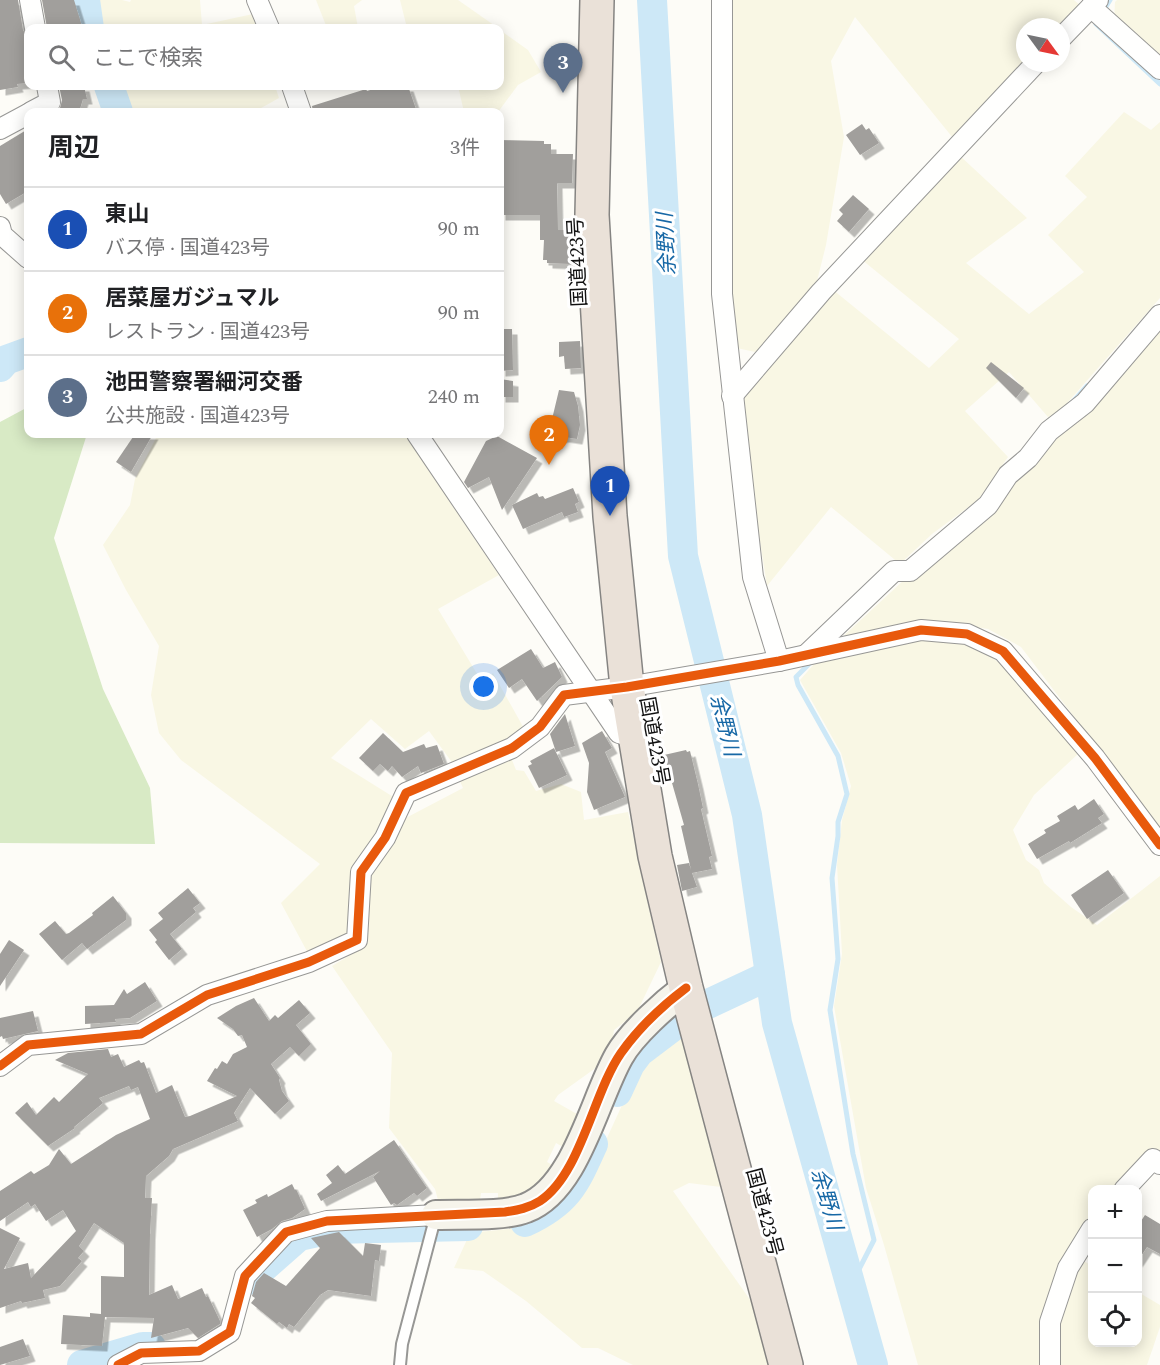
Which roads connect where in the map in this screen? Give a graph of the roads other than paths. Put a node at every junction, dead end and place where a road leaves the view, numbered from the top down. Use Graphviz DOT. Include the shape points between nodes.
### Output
graph roads {
  1 [pos="30,0"];
  2 [pos="257,0"];
  3 [pos="597,0"];
  4 [pos="722,0"];
  5 [pos="1095,4"];
  6 [pos="34,24"];
  7 [pos="267,24"];
  8 [pos="1070,29"];
  9 [pos="1160,69"];
  10 [pos="1028,72"];
  11 [pos="47,90"];
  12 [pos="293,90"];
  13 [pos="39,108"];
  14 [pos="300,108"];
  15 [pos="24,116"];
  16 [pos="0,129"];
  17 [pos="0,227"];
  18 [pos="24,254"];
  19 [pos="1160,315"];
  20 [pos="732,396"];
  21 [pos="420,438"];
  22 [pos="806,655"];
  23 [pos="774,662"];
  24 [pos="627,687"];
  25 [pos="590,693"];
  26 [pos="637,738"];
  27 [pos="1160,845"];
  28 [pos="686,988"];
  29 [pos="0,1066"];
  30 [pos="1160,1164"];
  31 [pos="1129,1185"];
  32 [pos="436,1215"];
  33 [pos="1088,1236"];
  34 [pos="118,1365"];
  35 [pos="400,1365"];
  36 [pos="786,1365"];
  37 [pos="1050,1365"];
  1 -- 6 [label="street"];
  2 -- 7 [label="street"];
  3 -- 24 [label="highway, 国道423号" via="592,215 610,516"];
  4 -- 20 [label="street" via="722,294"];
  5 -- 8 [label="street"];
  5 -- 9 [label="street"];
  10 -- 20 [label="street" via="821,292"];
  11 -- 13 [label="street" via="50,102"];
  12 -- 14 [label="street"];
  15 -- 16 [label="street"];
  17 -- 18 [label="street" via="2,235"];
  19 -- 22 [label="street" via="1085,404 1049,430 1028,458 1008,475 988,505 910,570 894,571"];
  20 -- 23 [label="street" via="753,577"];
  21 -- 25 [label="street"];
  22 -- 23 [label="street"];
  22 -- 27 [label="street" via="921,630 967,634 1003,651 1095,758"];
  23 -- 24 [label="street"];
  24 -- 25 [label="street"];
  24 -- 26 [label="highway, 国道423号"];
  25 -- 26 [label="street" via="619,733"];
  25 -- 29 [label="street" via="564,695 540,728 512,748 406,793 385,838 361,872 357,940 309,962 207,995 141,1034 28,1045"];
  26 -- 28 [label="highway, 国道423号" via="655,856"];
  28 -- 32 [label="street" via="620,1054 568,1169 550,1194 525,1209"];
  28 -- 36 [label="highway, 国道423号"];
  30 -- 31 [label="street" via="1153,1160"];
  32 -- 34 [label="street" via="327,1221 286,1232 245,1276 230,1332 200,1351 141,1353"];
  32 -- 35 [label="lane"];
  33 -- 37 [label="street" via="1068,1268 1050,1322"];
}
